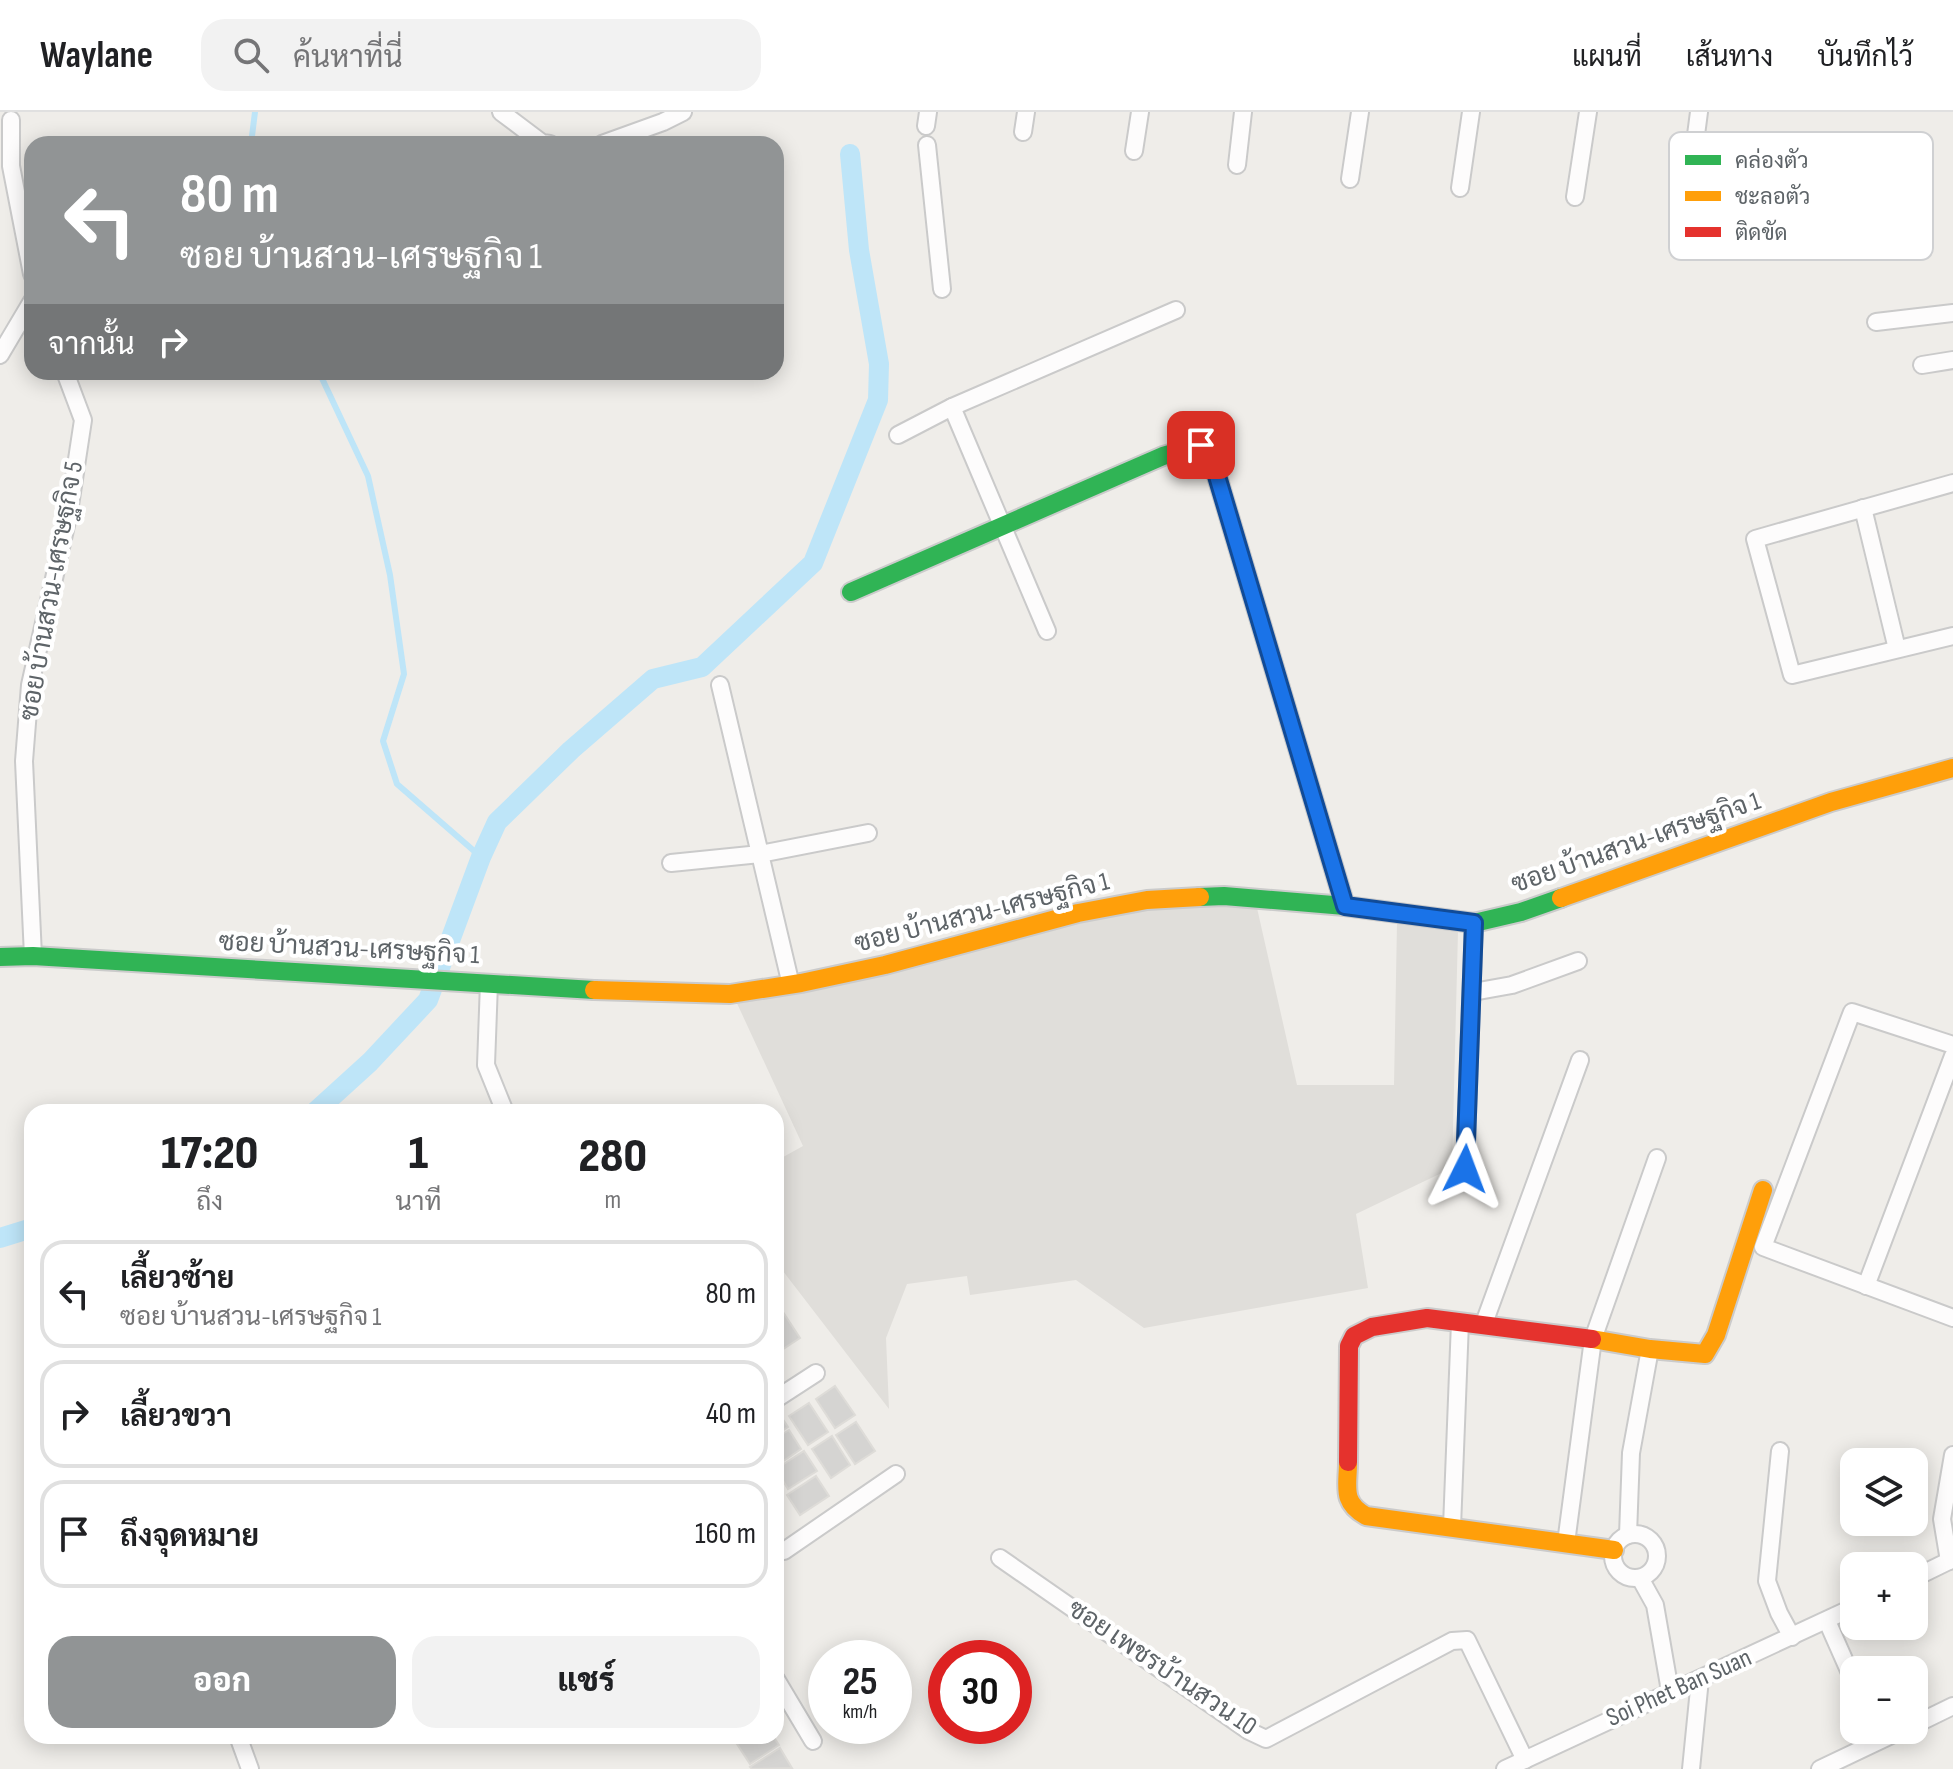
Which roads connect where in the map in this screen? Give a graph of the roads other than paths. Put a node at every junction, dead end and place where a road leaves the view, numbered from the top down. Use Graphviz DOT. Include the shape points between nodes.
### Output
graph roads {
  1 [pos="501,112"];
  2 [pos="683,112"];
  3 [pos="1026,112"];
  4 [pos="1140,112"];
  5 [pos="1243,112"];
  6 [pos="1360,112"];
  7 [pos="1471,112"];
  8 [pos="1588,112"];
  9 [pos="1699,112"];
  10 [pos="12,117"];
  11 [pos="1023,132"];
  12 [pos="1696,132"];
  13 [pos="533,136"];
  14 [pos="624,136"];
  15 [pos="927,145"];
  16 [pos="0,149"];
  17 [pos="1134,151"];
  18 [pos="1237,165"];
  19 [pos="11,166"];
  20 [pos="1350,179"];
  21 [pos="1460,188"];
  22 [pos="1575,197"];
  23 [pos="24,233"];
  24 [pos="942,289"];
  25 [pos="1176,310"];
  26 [pos="1953,313"];
  27 [pos="24,314"];
  28 [pos="1876,322"];
  29 [pos="0,355"];
  30 [pos="1953,360"];
  31 [pos="1922,365"];
  32 [pos="68,380"];
  33 [pos="952,407"];
  34 [pos="898,435"];
  35 [pos="1953,483"];
  36 [pos="1863,508"];
  37 [pos="1001,526"];
  38 [pos="851,592"];
  39 [pos="1047,631"];
  40 [pos="1953,636"];
  41 [pos="1897,649"];
  42 [pos="720,685"];
  43 [pos="1953,768"];
  44 [pos="868,833"];
  45 [pos="760,854"];
  46 [pos="671,863"];
  47 [pos="1345,906"];
  48 [pos="1474,923"];
  49 [pos="33,956"];
  50 [pos="0,957"];
  51 [pos="1578,961"];
  52 [pos="489,983"];
  53 [pos="791,985"];
  54 [pos="1473,992"];
  55 [pos="1953,1045"];
  56 [pos="1953,1056"];
  57 [pos="1580,1060"];
  58 [pos="502,1104"];
  59 [pos="1657,1158"];
  60 [pos="1465,1169"];
  61 [pos="1763,1190"];
  62 [pos="1866,1286"];
  63 [pos="1953,1318"];
  64 [pos="1460,1322"];
  65 [pos="1483,1326"];
  66 [pos="1593,1339"];
  67 [pos="1650,1349"];
  68 [pos="816,1373"];
  69 [pos="784,1394"];
  70 [pos="1780,1451"];
  71 [pos="1953,1455"];
  72 [pos="896,1474"];
  73 [pos="1452,1527"];
  74 [pos="1628,1535"];
  75 [pos="1566,1543"];
  76 [pos="784,1545"];
  77 [pos="1614,1550"];
  78 [pos="1000,1558"];
  79 [pos="1951,1560"];
  80 [pos="1928,1571"];
  81 [pos="1640,1578"];
  82 [pos="1840,1614"];
  83 [pos="1827,1621"];
  84 [pos="1792,1637"];
  85 [pos="1842,1656"];
  86 [pos="1700,1679"];
  87 [pos="1670,1691"];
  88 [pos="784,1692"];
  89 [pos="1953,1706"];
  90 [pos="1928,1718"];
  91 [pos="808,1733"];
  92 [pos="241,1744"];
  93 [pos="1863,1744"];
  94 [pos="1525,1760"];
  95 [pos="250,1769"];
  96 [pos="1505,1769"];
  97 [pos="1691,1769"];
  98 [pos="1820,1769"];
  1 -- 13 [label="street"];
  2 -- 14 [label="street"];
  3 -- 11 [label="street"];
  4 -- 17 [label="street"];
  5 -- 18 [label="street"];
  6 -- 20 [label="street"];
  7 -- 21 [label="street"];
  8 -- 22 [label="street"];
  9 -- 12 [label="street"];
  10 -- 19 [label="street"];
  15 -- 24 [label="street"];
  16 -- 19 [label="street"];
  19 -- 23 [label="street"];
  25 -- 33 [label="street"];
  26 -- 28 [label="street"];
  27 -- 29 [label="street"];
  30 -- 31 [label="street"];
  32 -- 49 [label="street, ซอย บ้านสวน-เศรษฐกิจ 5" via="83,420 69,512 30,685 24,761"];
  33 -- 34 [label="street"];
  33 -- 37 [label="street"];
  35 -- 36 [label="street"];
  36 -- 41 [label="street"];
  36 -- 41 [label="street" via="1755,539 1792,675"];
  37 -- 38 [label="street"];
  37 -- 39 [label="street"];
  37 -- 47 [label="street" via="1163,456 1201,445 1211,456"];
  40 -- 41 [label="street"];
  42 -- 45 [label="street"];
  43 -- 48 [label="street, ซอย บ้านสวน-เศรษฐกิจ 1" via="1831,802 1521,912"];
  44 -- 45 [label="street"];
  45 -- 46 [label="street"];
  45 -- 53 [label="street"];
  47 -- 48 [label="street, ซอย บ้านสวน-เศรษฐกิจ 1"];
  47 -- 53 [label="street, ซอย บ้านสวน-เศรษฐกิจ 1" via="1224,896 1147,900"];
  48 -- 54 [label="street"];
  49 -- 50 [label="street, ซอย บ้านสวน-เศรษฐกิจ 1"];
  49 -- 52 [label="street, ซอย บ้านสวน-เศรษฐกิจ 1"];
  51 -- 54 [label="street" via="1512,985"];
  52 -- 53 [label="street, ซอย บ้านสวน-เศรษฐกิจ 1" via="730,994"];
  52 -- 58 [label="street" via="486,1065"];
  54 -- 60 [label="street"];
  55 -- 62 [label="street" via="1852,1012 1763,1247"];
  56 -- 62 [label="street"];
  57 -- 65 [label="street"];
  59 -- 66 [label="street"];
  61 -- 67 [label="street" via="1711,1347 1705,1354"];
  62 -- 63 [label="street"];
  64 -- 65 [label="street"];
  64 -- 73 [label="street"];
  64 -- 73 [label="street" via="1427,1318 1372,1327 1354,1336 1349,1346 1348,1501 1366,1516"];
  65 -- 66 [label="street"];
  66 -- 67 [label="street"];
  66 -- 75 [label="street"];
  67 -- 74 [label="street" via="1631,1453"];
  68 -- 69 [label="street"];
  70 -- 84 [label="street" via="1767,1581"];
  71 -- 79 [label="street" via="1942,1519"];
  72 -- 76 [label="street"];
  73 -- 75 [label="street"];
  74 -- 77 [label="street"];
  74 -- 81 [label="street" via="1642,1535 1657,1552 1650,1573"];
  75 -- 77 [label="street"];
  77 -- 81 [label="street" via="1619,1571"];
  78 -- 94 [label="street, ซอย เพชรบ้านสวน 10" via="1266,1739 1452,1641 1467,1640"];
  79 -- 80 [label="street"];
  81 -- 87 [label="street" via="1655,1605"];
  82 -- 83 [label="street, Soi Phet Ban Suan"];
  83 -- 84 [label="street, Soi Phet Ban Suan"];
  83 -- 85 [label="street"];
  84 -- 86 [label="street, Soi Phet Ban Suan"];
  86 -- 87 [label="street, Soi Phet Ban Suan"];
  86 -- 97 [label="street"];
  87 -- 94 [label="street, Soi Phet Ban Suan"];
  88 -- 91 [label="street"];
  89 -- 90 [label="street"];
  92 -- 95 [label="street"];
  93 -- 98 [label="street"];
  94 -- 96 [label="street, Soi Phet Ban Suan"];
}
